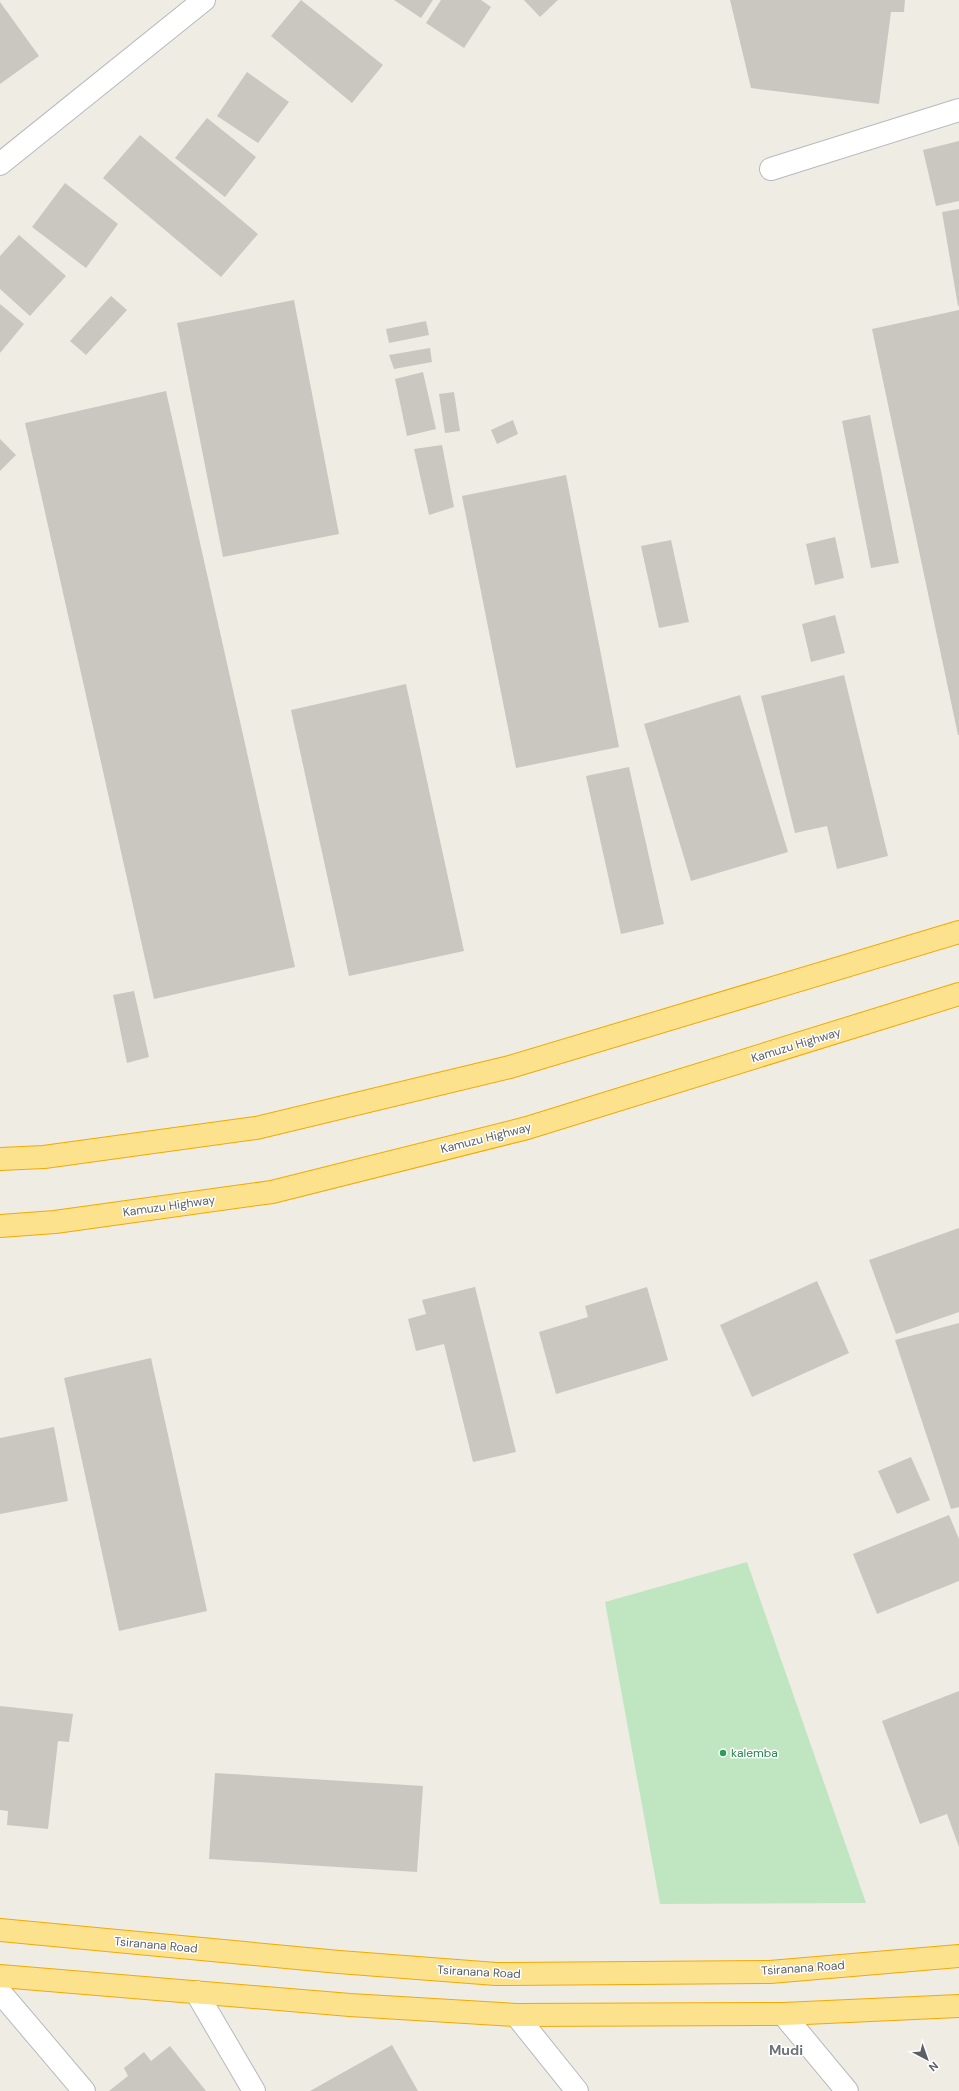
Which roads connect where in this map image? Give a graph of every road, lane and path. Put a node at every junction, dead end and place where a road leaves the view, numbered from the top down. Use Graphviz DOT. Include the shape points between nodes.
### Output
graph roads {
  1 [pos="204,0"];
  2 [pos="959,110"];
  3 [pos="0,164"];
  4 [pos="771,170"];
  5 [pos="959,932"];
  6 [pos="959,994"];
  7 [pos="0,1159"];
  8 [pos="0,1226"];
  9 [pos="0,1930"];
  10 [pos="959,1956"];
  11 [pos="0,1976"];
  12 [pos="0,1992"];
  13 [pos="196,1992"];
  14 [pos="959,2006"];
  15 [pos="782,2014"];
  16 [pos="516,2015"];
  17 [pos="84,2091"];
  18 [pos="254,2091"];
  19 [pos="577,2091"];
  20 [pos="847,2091"];
  1 -- 3 [label="street"];
  2 -- 4 [label="street"];
  5 -- 7 [label="highway" via="510,1067 256,1128 44,1157"];
  6 -- 8 [label="highway, Kamuzu Highway" via="527,1128 272,1192 54,1222"];
  9 -- 10 [label="highway, Tsiranana Road" via="496,1974 770,1972"];
  11 -- 13 [label="highway"];
  12 -- 17 [label="street"];
  13 -- 16 [label="highway"];
  13 -- 18 [label="street"];
  14 -- 15 [label="highway"];
  15 -- 16 [label="highway"];
  15 -- 20 [label="street"];
  16 -- 19 [label="street"];
}
